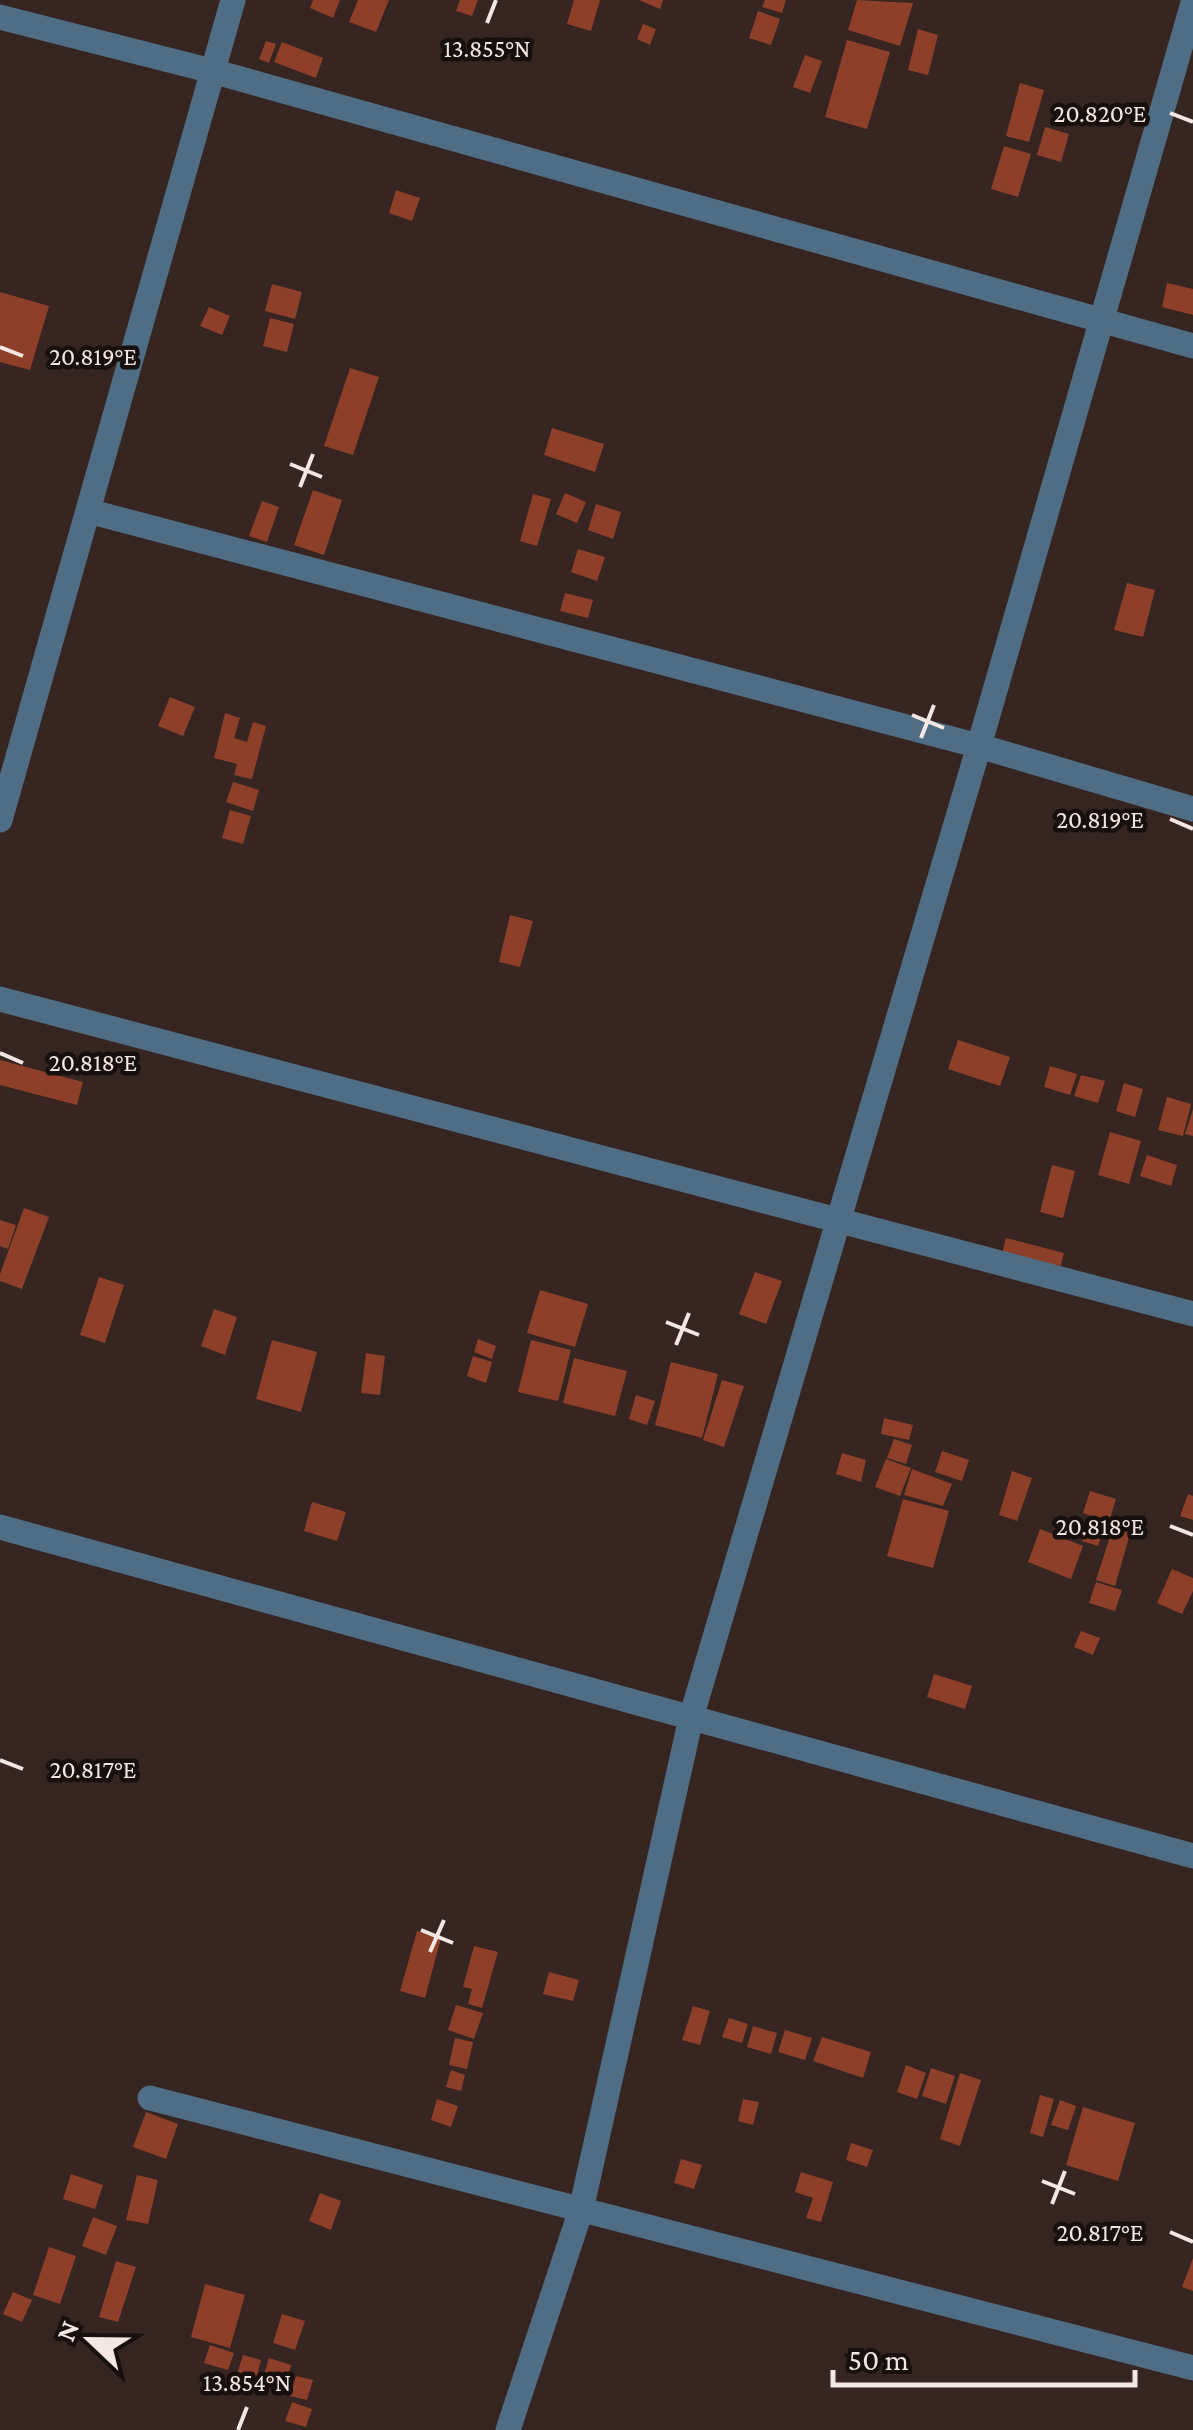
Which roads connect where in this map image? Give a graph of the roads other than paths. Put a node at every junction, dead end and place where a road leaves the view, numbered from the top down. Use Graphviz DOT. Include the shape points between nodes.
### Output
graph roads {
  1 [pos="232,0"];
  2 [pos="1193,2"];
  3 [pos="0,17"];
  4 [pos="212,72"];
  5 [pos="1102,320"];
  6 [pos="1193,346"];
  7 [pos="88,511"];
  8 [pos="979,746"];
  9 [pos="1193,810"];
  10 [pos="0,820"];
  11 [pos="0,999"];
  12 [pos="839,1220"];
  13 [pos="1193,1314"];
  14 [pos="0,1527"];
  15 [pos="691,1718"];
  16 [pos="1193,1856"];
  17 [pos="150,2098"];
  18 [pos="581,2210"];
  19 [pos="1193,2368"];
  20 [pos="508,2430"];
  1 -- 4 [label="street"];
  2 -- 5 [label="street"];
  3 -- 4 [label="street"];
  4 -- 5 [label="street"];
  4 -- 7 [label="street"];
  5 -- 6 [label="street"];
  5 -- 8 [label="street"];
  7 -- 8 [label="street"];
  7 -- 10 [label="street"];
  8 -- 9 [label="street"];
  8 -- 12 [label="street"];
  11 -- 12 [label="street"];
  12 -- 13 [label="street"];
  12 -- 15 [label="street"];
  14 -- 15 [label="street"];
  15 -- 16 [label="street"];
  15 -- 18 [label="street"];
  17 -- 18 [label="street"];
  18 -- 19 [label="street"];
  18 -- 20 [label="street"];
}
